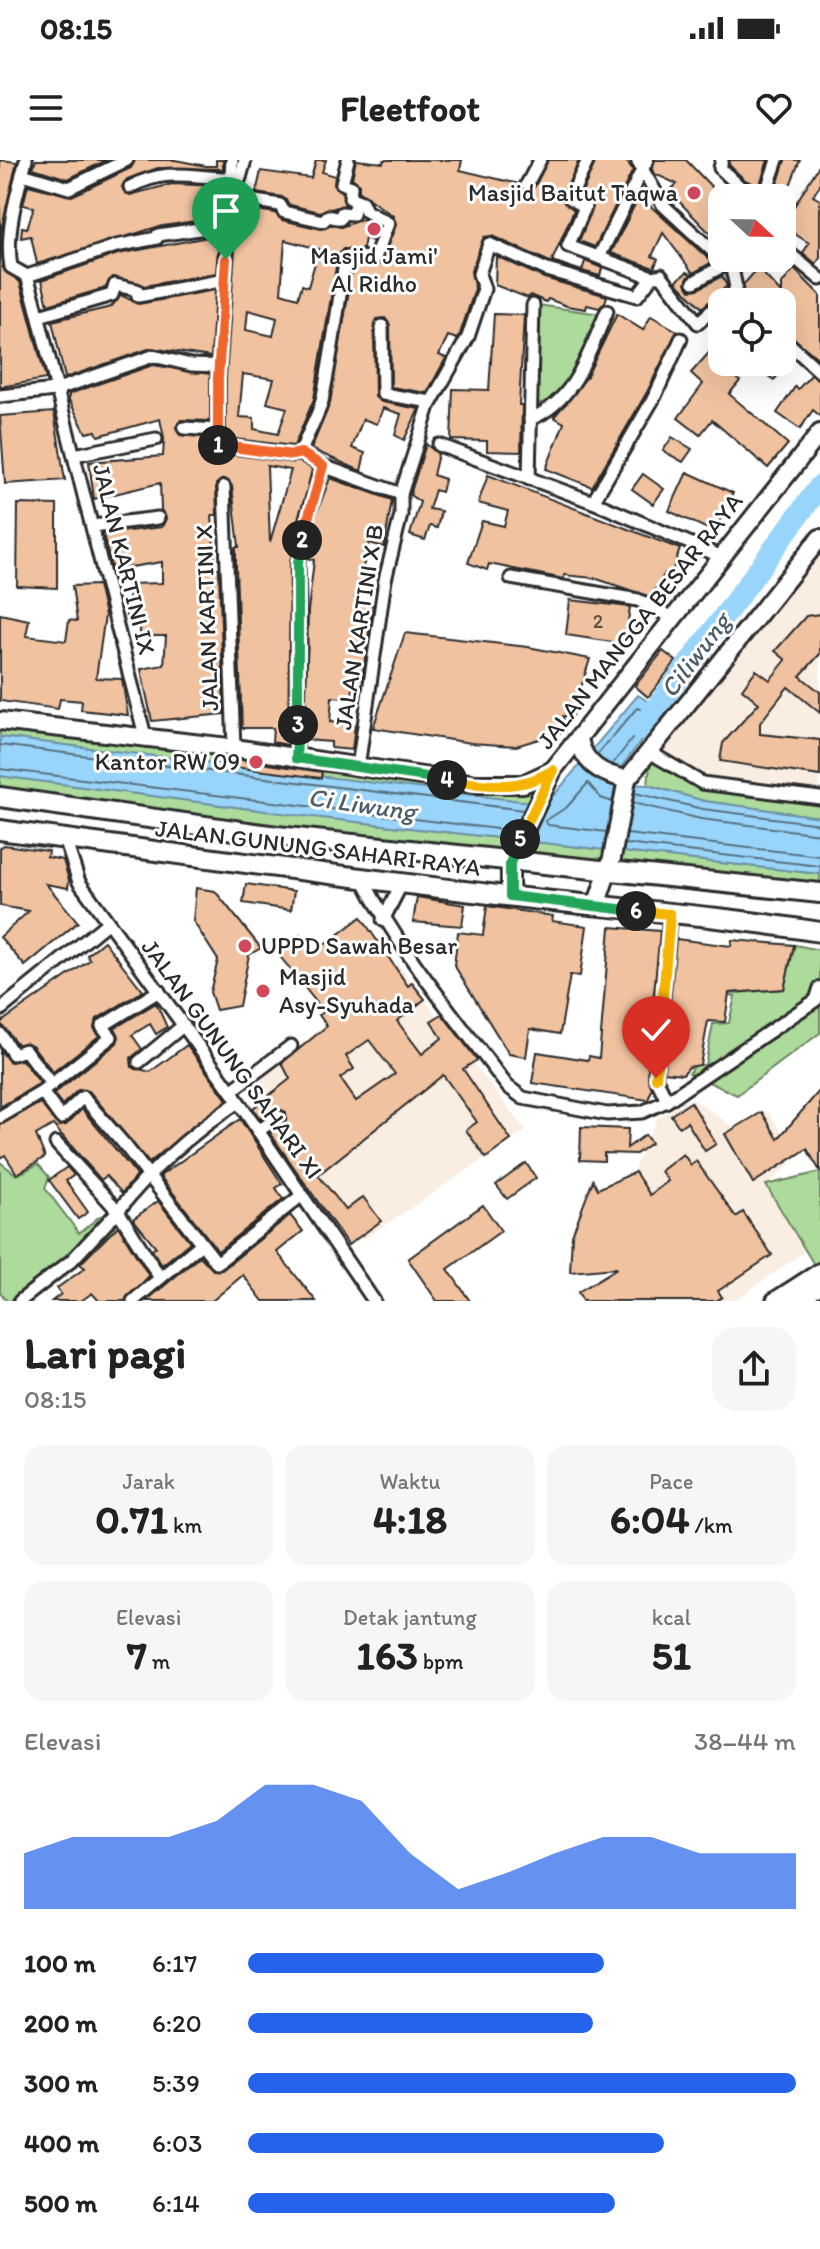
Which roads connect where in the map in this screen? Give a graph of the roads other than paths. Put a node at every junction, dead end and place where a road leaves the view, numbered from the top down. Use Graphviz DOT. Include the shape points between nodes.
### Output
graph roads {
  1 [pos="26,160"];
  2 [pos="127,160"];
  3 [pos="232,160"];
  4 [pos="245,160"];
  5 [pos="348,160"];
  6 [pos="540,160"];
  7 [pos="588,160"];
  8 [pos="722,160"];
  9 [pos="777,160"];
  10 [pos="642,163"];
  11 [pos="22,174"];
  12 [pos="231,179"];
  13 [pos="527,184"];
  14 [pos="737,184"];
  15 [pos="768,184"];
  16 [pos="130,187"];
  17 [pos="230,197"];
  18 [pos="356,200"];
  19 [pos="227,225"];
  20 [pos="708,247"];
  21 [pos="599,257"];
  22 [pos="796,259"];
  23 [pos="710,272"];
  24 [pos="27,276"];
  25 [pos="652,277"];
  26 [pos="820,279"];
  27 [pos="225,280"];
  28 [pos="694,282"];
  29 [pos="533,305"];
  30 [pos="607,311"];
  31 [pos="708,314"];
  32 [pos="39,316"];
  33 [pos="382,326"];
  34 [pos="681,339"];
  35 [pos="796,350"];
  36 [pos="219,366"];
  37 [pos="820,372"];
  38 [pos="55,390"];
  39 [pos="0,396"];
  40 [pos="431,402"];
  41 [pos="530,419"];
  42 [pos="184,428"];
  43 [pos="218,430"];
  44 [pos="820,433"];
  45 [pos="156,439"];
  46 [pos="439,445"];
  47 [pos="301,453"];
  48 [pos="74,455"];
  49 [pos="323,466"];
  50 [pos="529,479"];
  51 [pos="224,487"];
  52 [pos="401,494"];
  53 [pos="593,502"];
  54 [pos="158,518"];
  55 [pos="93,526"];
  56 [pos="820,538"];
  57 [pos="813,555"];
  58 [pos="722,557"];
  59 [pos="511,578"];
  60 [pos="673,618"];
  61 [pos="0,721"];
  62 [pos="146,740"];
  63 [pos="581,747"];
  64 [pos="234,748"];
  65 [pos="651,753"];
  66 [pos="296,758"];
  67 [pos="358,767"];
  68 [pos="553,770"];
  69 [pos="627,776"];
  70 [pos="0,797"];
  71 [pos="820,798"];
  72 [pos="0,830"];
  73 [pos="277,836"];
  74 [pos="65,839"];
  75 [pos="513,856"];
  76 [pos="611,864"];
  77 [pos="273,866"];
  78 [pos="363,879"];
  79 [pos="402,883"];
  80 [pos="820,893"];
  81 [pos="510,896"];
  82 [pos="596,906"];
  83 [pos="670,914"];
  84 [pos="383,920"];
  85 [pos="107,923"];
  86 [pos="820,932"];
  87 [pos="820,988"];
  88 [pos="159,991"];
  89 [pos="0,1010"];
  90 [pos="184,1025"];
  91 [pos="0,1034"];
  92 [pos="291,1046"];
  93 [pos="139,1062"];
  94 [pos="47,1089"];
  95 [pos="231,1091"];
  96 [pos="667,1101"];
  97 [pos="238,1102"];
  98 [pos="0,1117"];
  99 [pos="279,1117"];
  100 [pos="258,1131"];
  101 [pos="56,1143"];
  102 [pos="147,1175"];
  103 [pos="302,1195"];
  104 [pos="118,1211"];
  105 [pos="201,1244"];
  106 [pos="820,1272"];
  107 [pos="160,1278"];
  108 [pos="820,1285"];
  109 [pos="20,1301"];
  110 [pos="133,1301"];
  111 [pos="374,1301"];
  112 [pos="775,1301"];
  113 [pos="797,1301"];
  1 -- 11 [label="street"];
  2 -- 11 [label="street" via="69,188"];
  3 -- 12 [label="street"];
  4 -- 12 [label="street" via="242,177"];
  5 -- 18 [label="street" via="342,183 351,187 350,198"];
  6 -- 13 [label="street"];
  7 -- 21 [label="street" via="570,198 585,207 568,245"];
  8 -- 14 [label="street" via="720,168"];
  9 -- 15 [label="street"];
  10 -- 20 [label="street" via="663,205"];
  10 -- 21 [label="street"];
  11 -- 24 [label="street" via="8,252 11,267"];
  12 -- 16 [label="street" via="177,172"];
  12 -- 17 [label="street"];
  17 -- 18 [label="street" via="280,205 284,212 323,221 353,214"];
  17 -- 19 [label="street"];
  18 -- 47 [label="street" via="388,223 375,258 346,257 328,373"];
  19 -- 24 [label="street" via="158,235"];
  19 -- 27 [label="street"];
  21 -- 25 [label="street"];
  22 -- 26 [label="street"];
  23 -- 28 [label="street"];
  24 -- 32 [label="street, JALAN KARTINI IX"];
  25 -- 31 [label="street" via="663,276 698,323"];
  25 -- 40 [label="street, JALAN KARTINI X B" via="637,296 547,270 489,244 479,274 484,289 468,337"];
  27 -- 32 [label="street" via="138,296 137,290 115,285 112,295"];
  27 -- 36 [label="street"];
  29 -- 41 [label="street"];
  30 -- 41 [label="street" via="559,404"];
  32 -- 38 [label="street, JALAN KARTINI IX"];
  33 -- 40 [label="street" via="383,394"];
  34 -- 53 [label="street" via="655,396"];
  35 -- 37 [label="street"];
  36 -- 38 [label="street" via="155,355"];
  36 -- 43 [label="street"];
  38 -- 39 [label="street"];
  38 -- 48 [label="street, JALAN KARTINI IX"];
  40 -- 52 [label="street, JALAN KARTINI X B"];
  41 -- 50 [label="street"];
  42 -- 43 [label="street"];
  43 -- 47 [label="street" via="220,446"];
  44 -- 58 [label="main road, JALAN MANGGA BESAR RAYA"];
  45 -- 48 [label="street"];
  46 -- 50 [label="street"];
  47 -- 49 [label="street"];
  48 -- 55 [label="street, JALAN KARTINI IX"];
  49 -- 52 [label="street"];
  49 -- 66 [label="street" via="298,562"];
  50 -- 53 [label="street"];
  51 -- 64 [label="street, JALAN KARTINI X"];
  52 -- 67 [label="street, JALAN KARTINI X B"];
  53 -- 58 [label="street"];
  54 -- 55 [label="street"];
  55 -- 62 [label="street, JALAN KARTINI IX"];
  56 -- 57 [label="main road"];
  57 -- 65 [label="main road"];
  58 -- 60 [label="main road, JALAN MANGGA BESAR RAYA"];
  59 -- 60 [label="street" via="638,600"];
  60 -- 63 [label="main road, JALAN MANGGA BESAR RAYA"];
  61 -- 62 [label="main road"];
  62 -- 64 [label="main road"];
  63 -- 68 [label="main road, JALAN MANGGA BESAR RAYA"];
  63 -- 69 [label="main road" via="597,769"];
  64 -- 66 [label="main road"];
  65 -- 69 [label="main road"];
  65 -- 71 [label="street" via="702,783"];
  66 -- 67 [label="main road"];
  67 -- 68 [label="main road" via="503,786 532,781"];
  68 -- 75 [label="main road, JALAN MANGGA BESAR RAYA"];
  69 -- 76 [label="main road"];
  70 -- 73 [label="main road, JALAN GUNUNG SAHARI RAYA"];
  72 -- 74 [label="main road, JALAN GUNUNG SAHARI RAYA"];
  73 -- 75 [label="main road, JALAN GUNUNG SAHARI RAYA"];
  73 -- 77 [label="main road"];
  74 -- 77 [label="main road, JALAN GUNUNG SAHARI RAYA"];
  74 -- 85 [label="street, JALAN GUNUNG SAHARI XI" via="79,882"];
  75 -- 76 [label="main road, JALAN GUNUNG SAHARI RAYA"];
  75 -- 81 [label="main road, JALAN MANGGA BESAR RAYA"];
  76 -- 80 [label="main road, JALAN GUNUNG SAHARI RAYA"];
  76 -- 82 [label="main road"];
  77 -- 78 [label="main road, JALAN GUNUNG SAHARI RAYA"];
  78 -- 79 [label="main road, JALAN GUNUNG SAHARI RAYA"];
  78 -- 84 [label="street"];
  79 -- 81 [label="main road, JALAN GUNUNG SAHARI RAYA"];
  79 -- 84 [label="street"];
  81 -- 82 [label="main road, JALAN GUNUNG SAHARI RAYA"];
  82 -- 83 [label="main road, JALAN GUNUNG SAHARI RAYA"];
  83 -- 86 [label="main road, JALAN GUNUNG SAHARI RAYA"];
  83 -- 96 [label="street" via="656,1055 658,1087"];
  84 -- 96 [label="street" via="507,1086 523,1098 627,1115"];
  85 -- 88 [label="street, JALAN GUNUNG SAHARI XI"];
  85 -- 89 [label="street"];
  87 -- 96 [label="street" via="816,1000"];
  88 -- 90 [label="street, JALAN GUNUNG SAHARI XI"];
  88 -- 94 [label="street" via="102,1026 111,1037"];
  90 -- 93 [label="street"];
  90 -- 95 [label="street, JALAN GUNUNG SAHARI XI"];
  91 -- 94 [label="street" via="13,1054 25,1050"];
  92 -- 95 [label="street"];
  94 -- 98 [label="street"];
  94 -- 102 [label="street" via="59,1118 83,1097"];
  95 -- 97 [label="street, JALAN GUNUNG SAHARI XI"];
  97 -- 100 [label="street, JALAN GUNUNG SAHARI XI"];
  97 -- 102 [label="street"];
  99 -- 100 [label="street"];
  100 -- 103 [label="street, JALAN GUNUNG SAHARI XI"];
  101 -- 104 [label="street"];
  102 -- 104 [label="street"];
  102 -- 105 [label="street"];
  103 -- 105 [label="street" via="217,1263"];
  103 -- 111 [label="street, JALAN GUNUNG SAHARI XI"];
  104 -- 107 [label="street"];
  104 -- 109 [label="street" via="71,1261"];
  105 -- 107 [label="street"];
  106 -- 112 [label="main road"];
  107 -- 110 [label="street"];
  108 -- 113 [label="main road"];
}
